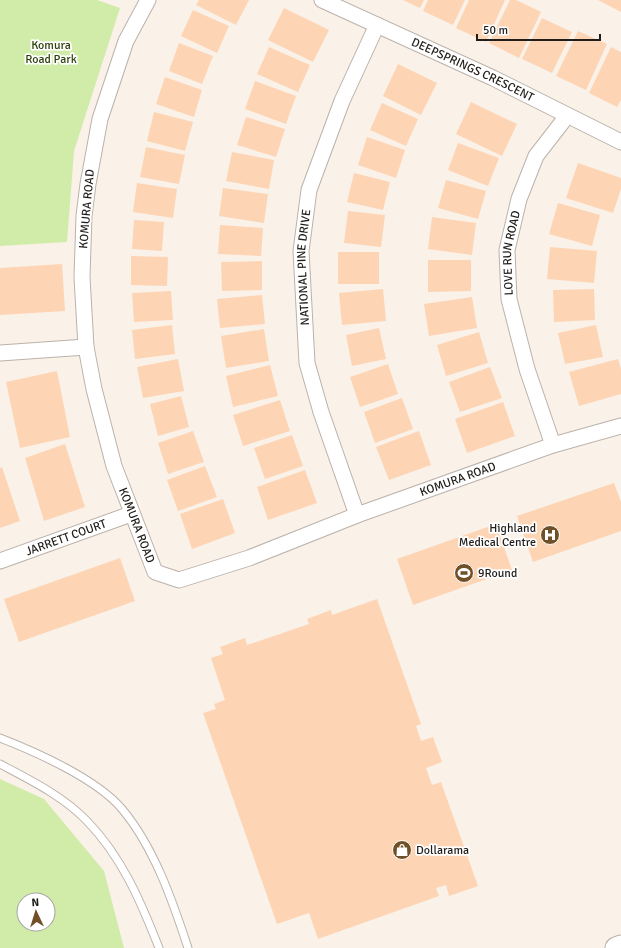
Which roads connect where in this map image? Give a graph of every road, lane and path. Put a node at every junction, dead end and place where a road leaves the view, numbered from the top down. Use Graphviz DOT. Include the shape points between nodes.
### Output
graph roads {
  1 [pos="148,0"];
  2 [pos="322,0"];
  3 [pos="377,25"];
  4 [pos="566,116"];
  5 [pos="621,142"];
  6 [pos="86,347"];
  7 [pos="0,353"];
  8 [pos="621,426"];
  9 [pos="553,445"];
  10 [pos="131,514"];
  11 [pos="357,515"];
  12 [pos="0,561"];
  13 [pos="0,738"];
  14 [pos="0,764"];
  15 [pos="621,946"];
  16 [pos="159,948"];
  17 [pos="188,948"];
  18 [pos="616,948"];
  1 -- 6 [label="street, KOMURA ROAD" via="126,40 100,119 91,164 84,216 82,276"];
  2 -- 3 [label="street, DEEPSPRINGS CRESCENT"];
  3 -- 4 [label="street, DEEPSPRINGS CRESCENT" via="493,78"];
  3 -- 11 [label="street, NATIONAL PINE DRIVE" via="342,101 309,190 301,251 307,362 321,412"];
  4 -- 5 [label="street, DEEPSPRINGS CRESCENT"];
  4 -- 9 [label="street, LOVE RUN ROAD" via="536,156 519,199 507,250 509,300 527,369"];
  6 -- 7 [label="street"];
  6 -- 10 [label="street, KOMURA ROAD" via="114,466"];
  8 -- 9 [label="street, KOMURA ROAD"];
  9 -- 11 [label="street, KOMURA ROAD"];
  10 -- 11 [label="street, KOMURA ROAD" via="155,572 179,580 248,558"];
  10 -- 12 [label="street, JARRETT COURT"];
  13 -- 17 [label="lane" via="62,766 104,792 122,808 154,861"];
  14 -- 16 [label="lane" via="40,786 87,820 113,852 128,876"];
  15 -- 18 [label="main road"];
}
